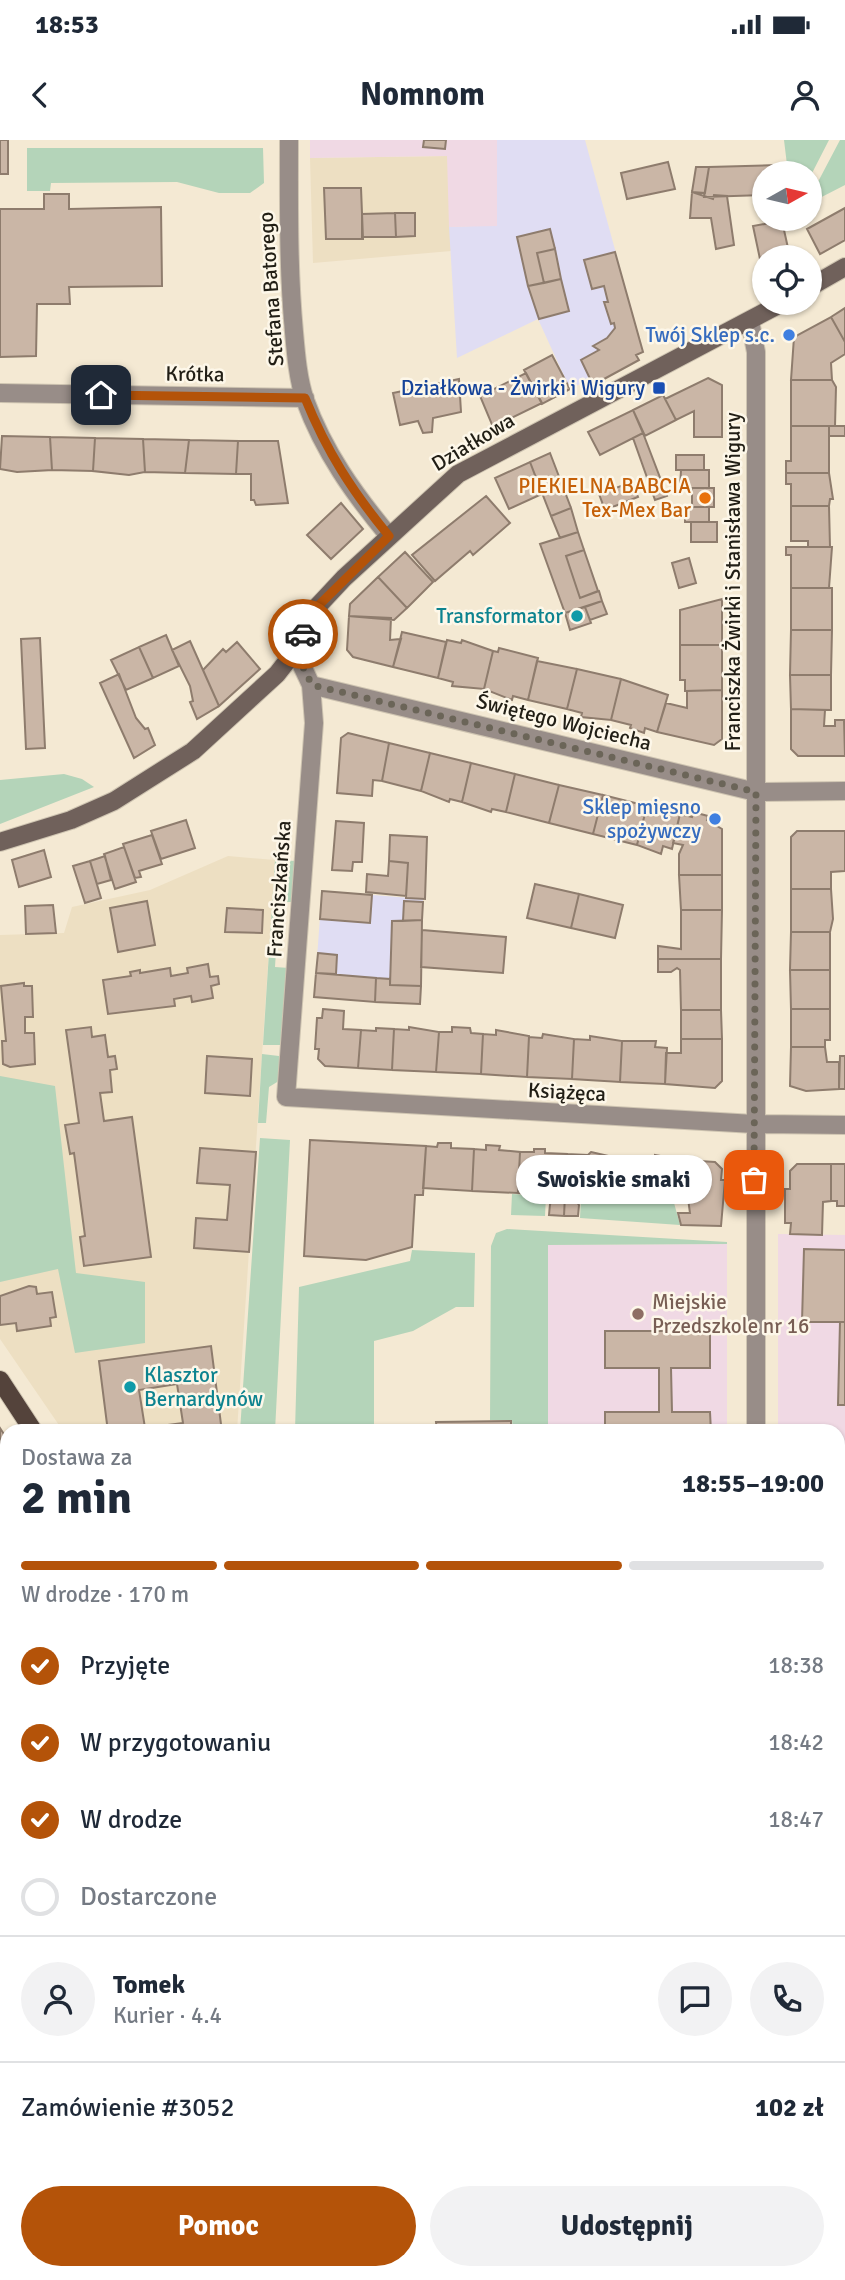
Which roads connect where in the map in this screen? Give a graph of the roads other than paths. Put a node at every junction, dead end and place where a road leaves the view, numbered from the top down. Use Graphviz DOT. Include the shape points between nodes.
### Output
graph roads {
  1 [pos="289,140"];
  2 [pos="845,267"];
  3 [pos="822,280"];
  4 [pos="761,315"];
  5 [pos="750,321"];
  6 [pos="0,393"];
  7 [pos="305,398"];
  8 [pos="389,536"];
  9 [pos="295,651"];
  10 [pos="312,685"];
  11 [pos="845,791"];
  12 [pos="756,792"];
  13 [pos="0,842"];
  14 [pos="286,1097"];
  15 [pos="754,1124"];
  16 [pos="845,1125"];
  17 [pos="0,1381"];
  18 [pos="29,1424"];
  19 [pos="756,1424"];
  1 -- 7 [label="street, Stefana Batorego" via="289,272 297,366"];
  2 -- 3 [label="street"];
  4 -- 5 [label="street, Działkowa"];
  5 -- 8 [label="street, Działkowa" via="467,468"];
  5 -- 12 [label="street, Franciszka Żwirki i Stanisława Wigury" via="756,352"];
  6 -- 7 [label="street, Krótka"];
  7 -- 8 [label="street, Stefana Batorego" via="342,475"];
  8 -- 9 [label="street, Działkowa" via="315,609"];
  9 -- 10 [label="street"];
  9 -- 13 [label="street, Działkowa" via="277,674 193,751 114,801"];
  10 -- 12 [label="street, Świętego Wojciecha"];
  10 -- 14 [label="street, Franciszkańska" via="314,723"];
  11 -- 12 [label="street, Świętego Wojciecha"];
  12 -- 15 [label="street, Franciszka Żwirki i Stanisława Wigury"];
  14 -- 15 [label="street, Książęca"];
  15 -- 16 [label="street, Książęca"];
  15 -- 19 [label="street, Franciszka Żwirki i Stanisława Wigury"];
  17 -- 18 [label="main road"];
}
